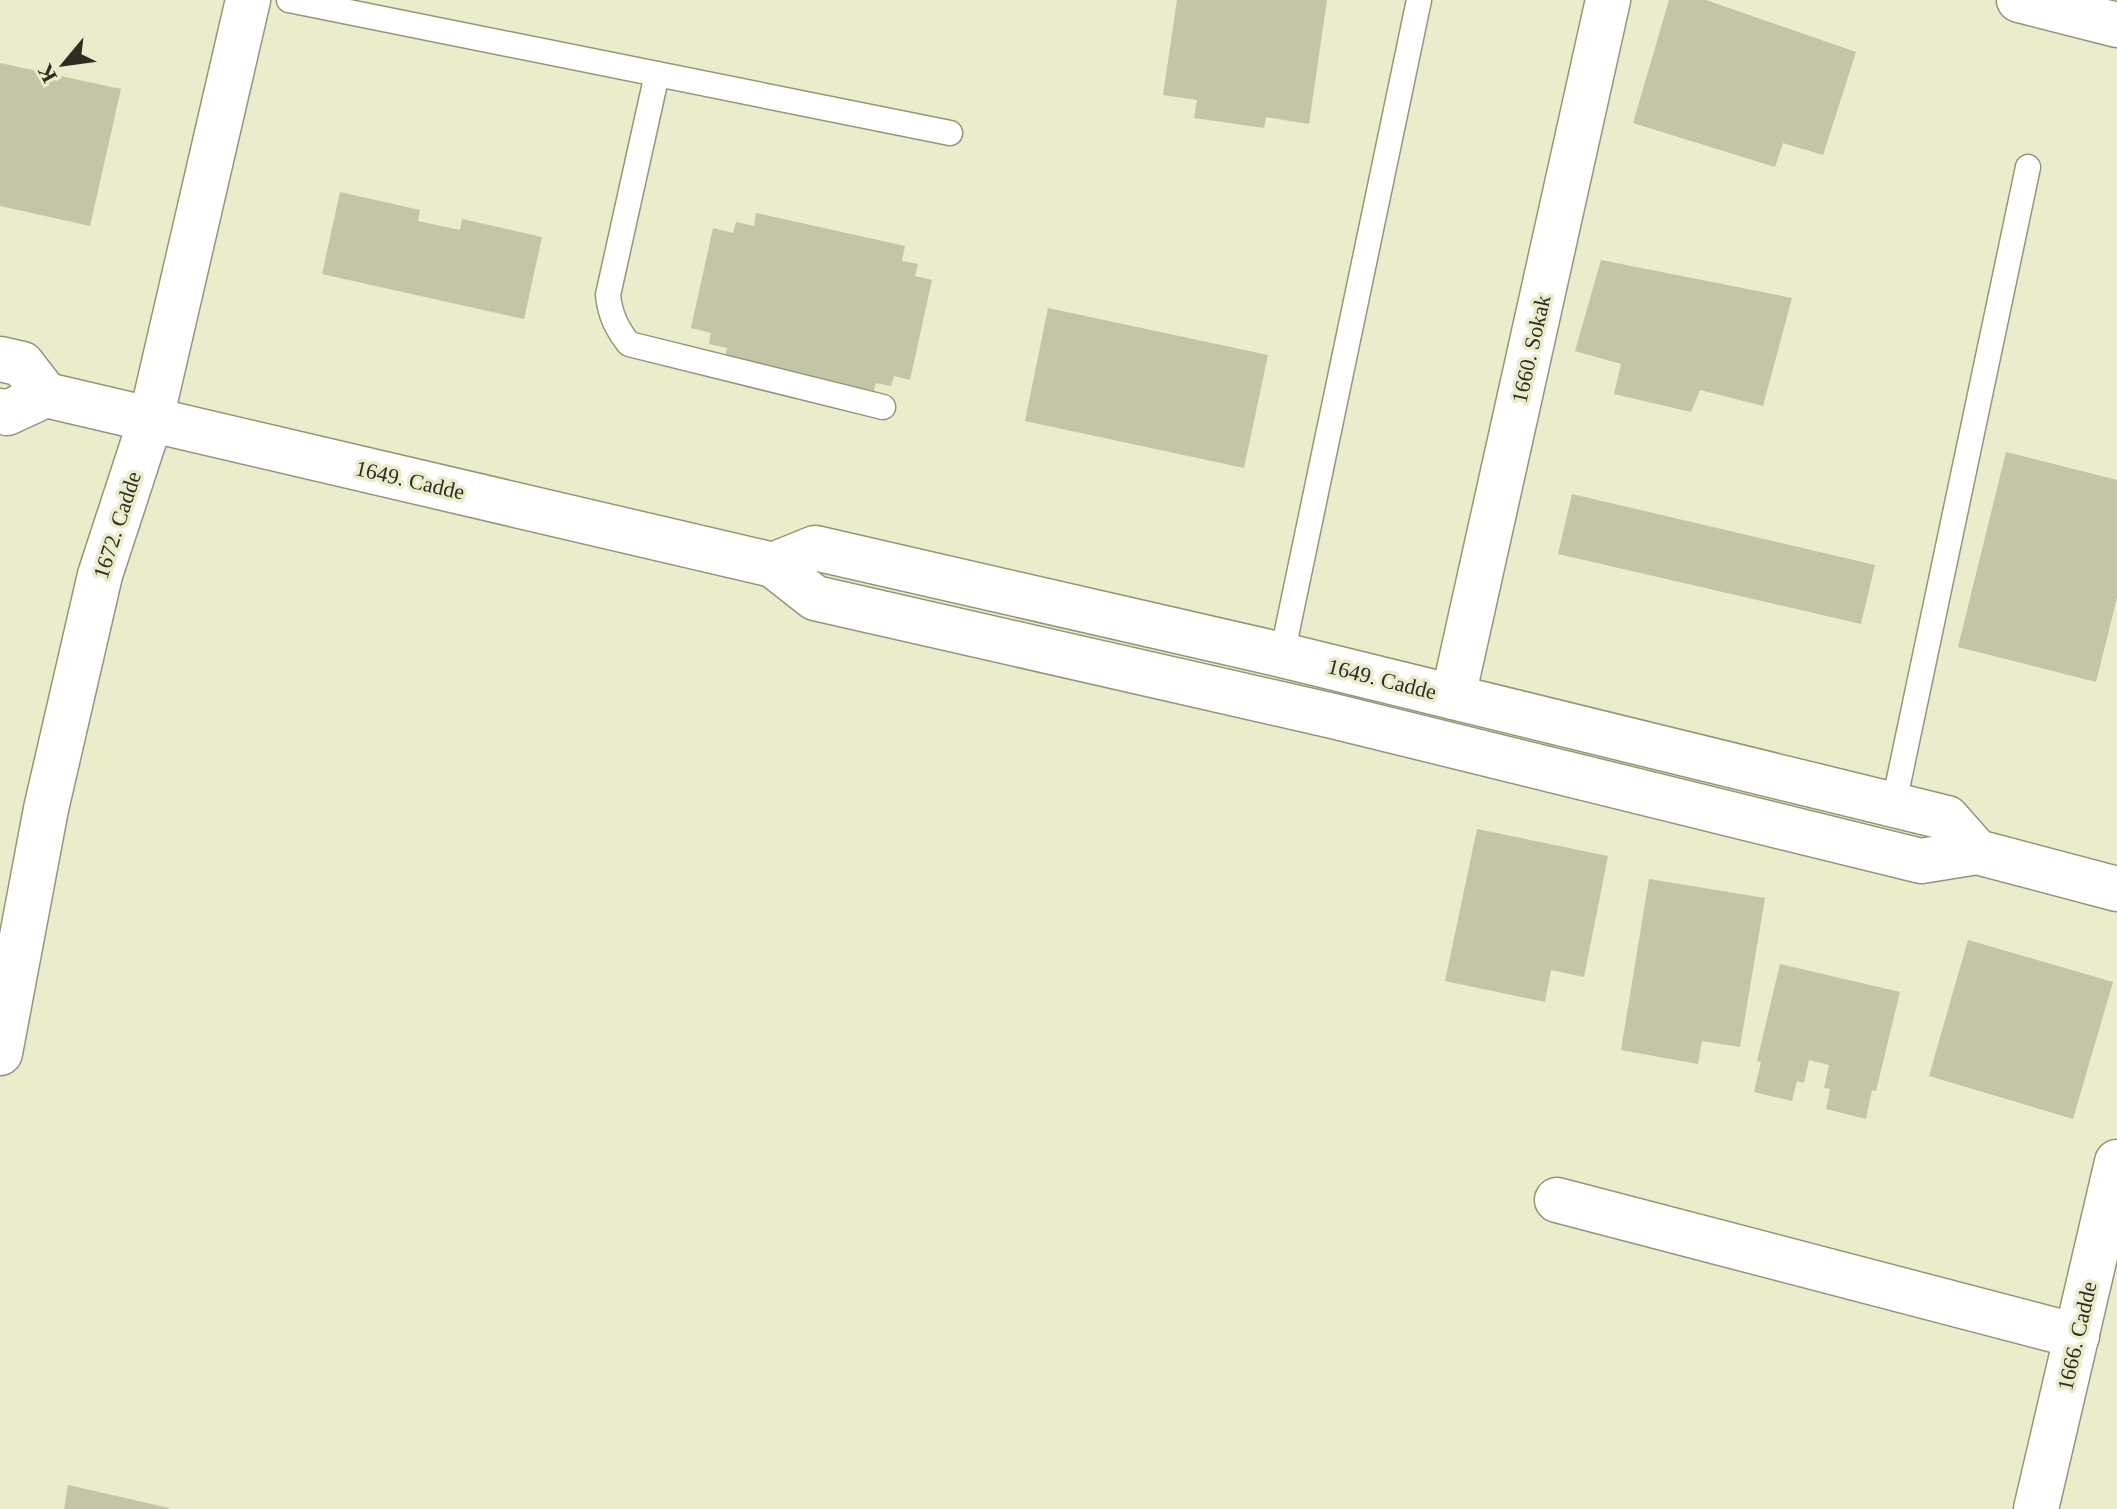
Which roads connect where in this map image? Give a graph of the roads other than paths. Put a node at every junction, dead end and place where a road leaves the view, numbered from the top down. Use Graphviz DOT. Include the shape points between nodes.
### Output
graph roads {
  1 [pos="248,0"];
  2 [pos="289,0"];
  3 [pos="1419,0"];
  4 [pos="1608,0"];
  5 [pos="2019,0"];
  6 [pos="2117,25"];
  7 [pos="657,74"];
  8 [pos="950,133"];
  9 [pos="2028,167"];
  10 [pos="0,359"];
  11 [pos="46,395"];
  12 [pos="883,407"];
  13 [pos="0,411"];
  14 [pos="151,419"];
  15 [pos="773,565"];
  16 [pos="1282,655"];
  17 [pos="1453,697"];
  18 [pos="1894,803"];
  19 [pos="1977,852"];
  20 [pos="2117,889"];
  21 [pos="0,1053"];
  22 [pos="2117,1162"];
  23 [pos="1557,1200"];
  24 [pos="2077,1336"];
  25 [pos="2036,1509"];
  1 -- 14 [label="street, 1672. Cadde"];
  2 -- 7 [label="lane"];
  3 -- 16 [label="lane"];
  4 -- 17 [label="street, 1660. Sokak"];
  5 -- 6 [label="street"];
  7 -- 8 [label="lane"];
  7 -- 12 [label="lane" via="608,295 621,334 629,344"];
  9 -- 18 [label="lane"];
  10 -- 11 [label="street" via="22,364"];
  11 -- 13 [label="street" via="7,413"];
  11 -- 14 [label="street, 1649. Cadde"];
  14 -- 15 [label="street, 1649. Cadde"];
  14 -- 21 [label="street, 1672. Cadde" via="100,575 46,809"];
  15 -- 16 [label="street, 1649. Cadde" via="815,548"];
  15 -- 19 [label="street, 1649. Cadde" via="815,598 1333,716 1921,861"];
  16 -- 17 [label="street, 1649. Cadde"];
  17 -- 18 [label="street, 1649. Cadde"];
  18 -- 19 [label="street, 1649. Cadde" via="1947,818"];
  19 -- 20 [label="street, 1649. Cadde"];
  22 -- 24 [label="street, 1666. Cadde"];
  23 -- 24 [label="street"];
  24 -- 25 [label="street, 1666. Cadde"];
}
